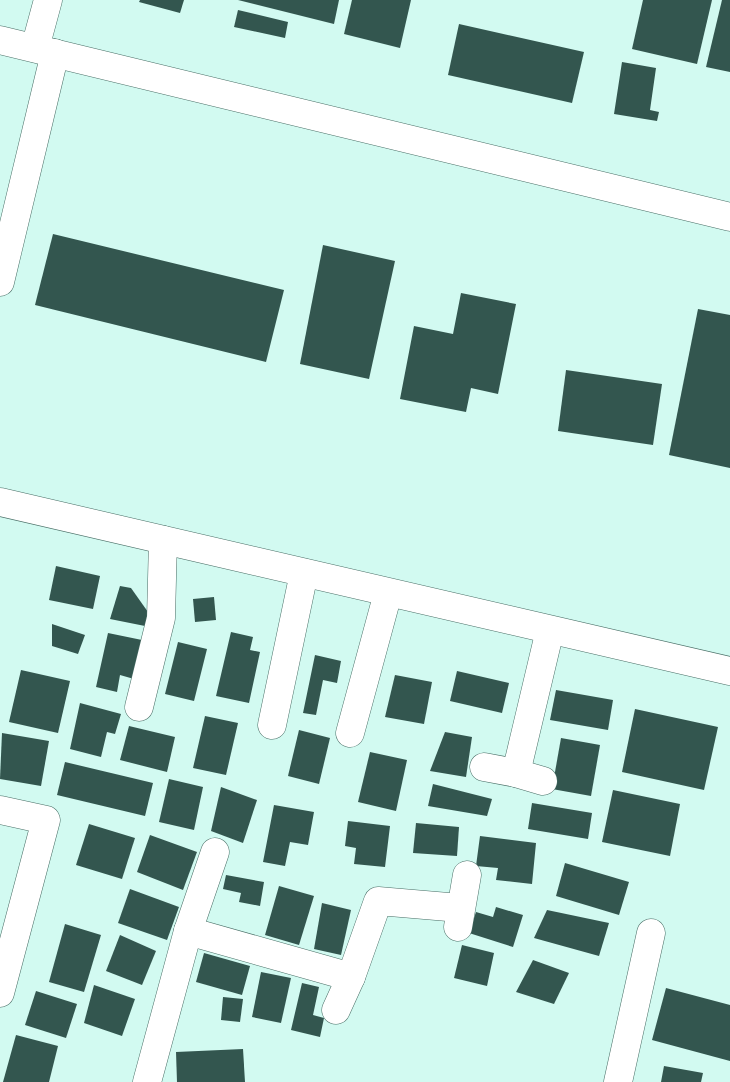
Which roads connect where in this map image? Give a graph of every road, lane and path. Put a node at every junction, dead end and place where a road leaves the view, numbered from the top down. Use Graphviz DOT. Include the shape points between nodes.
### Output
graph roads {
  1 [pos="48,0"];
  2 [pos="0,40"];
  3 [pos="45,51"];
  4 [pos="730,217"];
  5 [pos="0,282"];
  6 [pos="0,502"];
  7 [pos="163,540"];
  8 [pos="304,573"];
  9 [pos="388,592"];
  10 [pos="550,630"];
  11 [pos="730,671"];
  12 [pos="139,707"];
  13 [pos="272,725"];
  14 [pos="350,734"];
  15 [pos="484,767"];
  16 [pos="516,773"];
  17 [pos="543,781"];
  18 [pos="0,810"];
  19 [pos="215,852"];
  20 [pos="467,875"];
  21 [pos="188,931"];
  22 [pos="651,933"];
  23 [pos="351,977"];
  24 [pos="2,979"];
  25 [pos="336,1010"];
  26 [pos="147,1082"];
  27 [pos="618,1082"];
  1 -- 3 [label="street"];
  2 -- 3 [label="street"];
  3 -- 4 [label="street"];
  3 -- 5 [label="street"];
  6 -- 7 [label="street"];
  7 -- 8 [label="street"];
  7 -- 12 [label="street" via="161,618"];
  8 -- 9 [label="street"];
  8 -- 13 [label="street"];
  9 -- 10 [label="street"];
  9 -- 14 [label="street"];
  10 -- 11 [label="street"];
  10 -- 16 [label="street"];
  15 -- 16 [label="street"];
  16 -- 17 [label="street"];
  18 -- 24 [label="street" via="46,820"];
  19 -- 21 [label="street"];
  20 -- 23 [label="street" via="459,917 378,901"];
  21 -- 23 [label="street"];
  21 -- 26 [label="street"];
  22 -- 27 [label="street"];
  23 -- 25 [label="street"];
}
